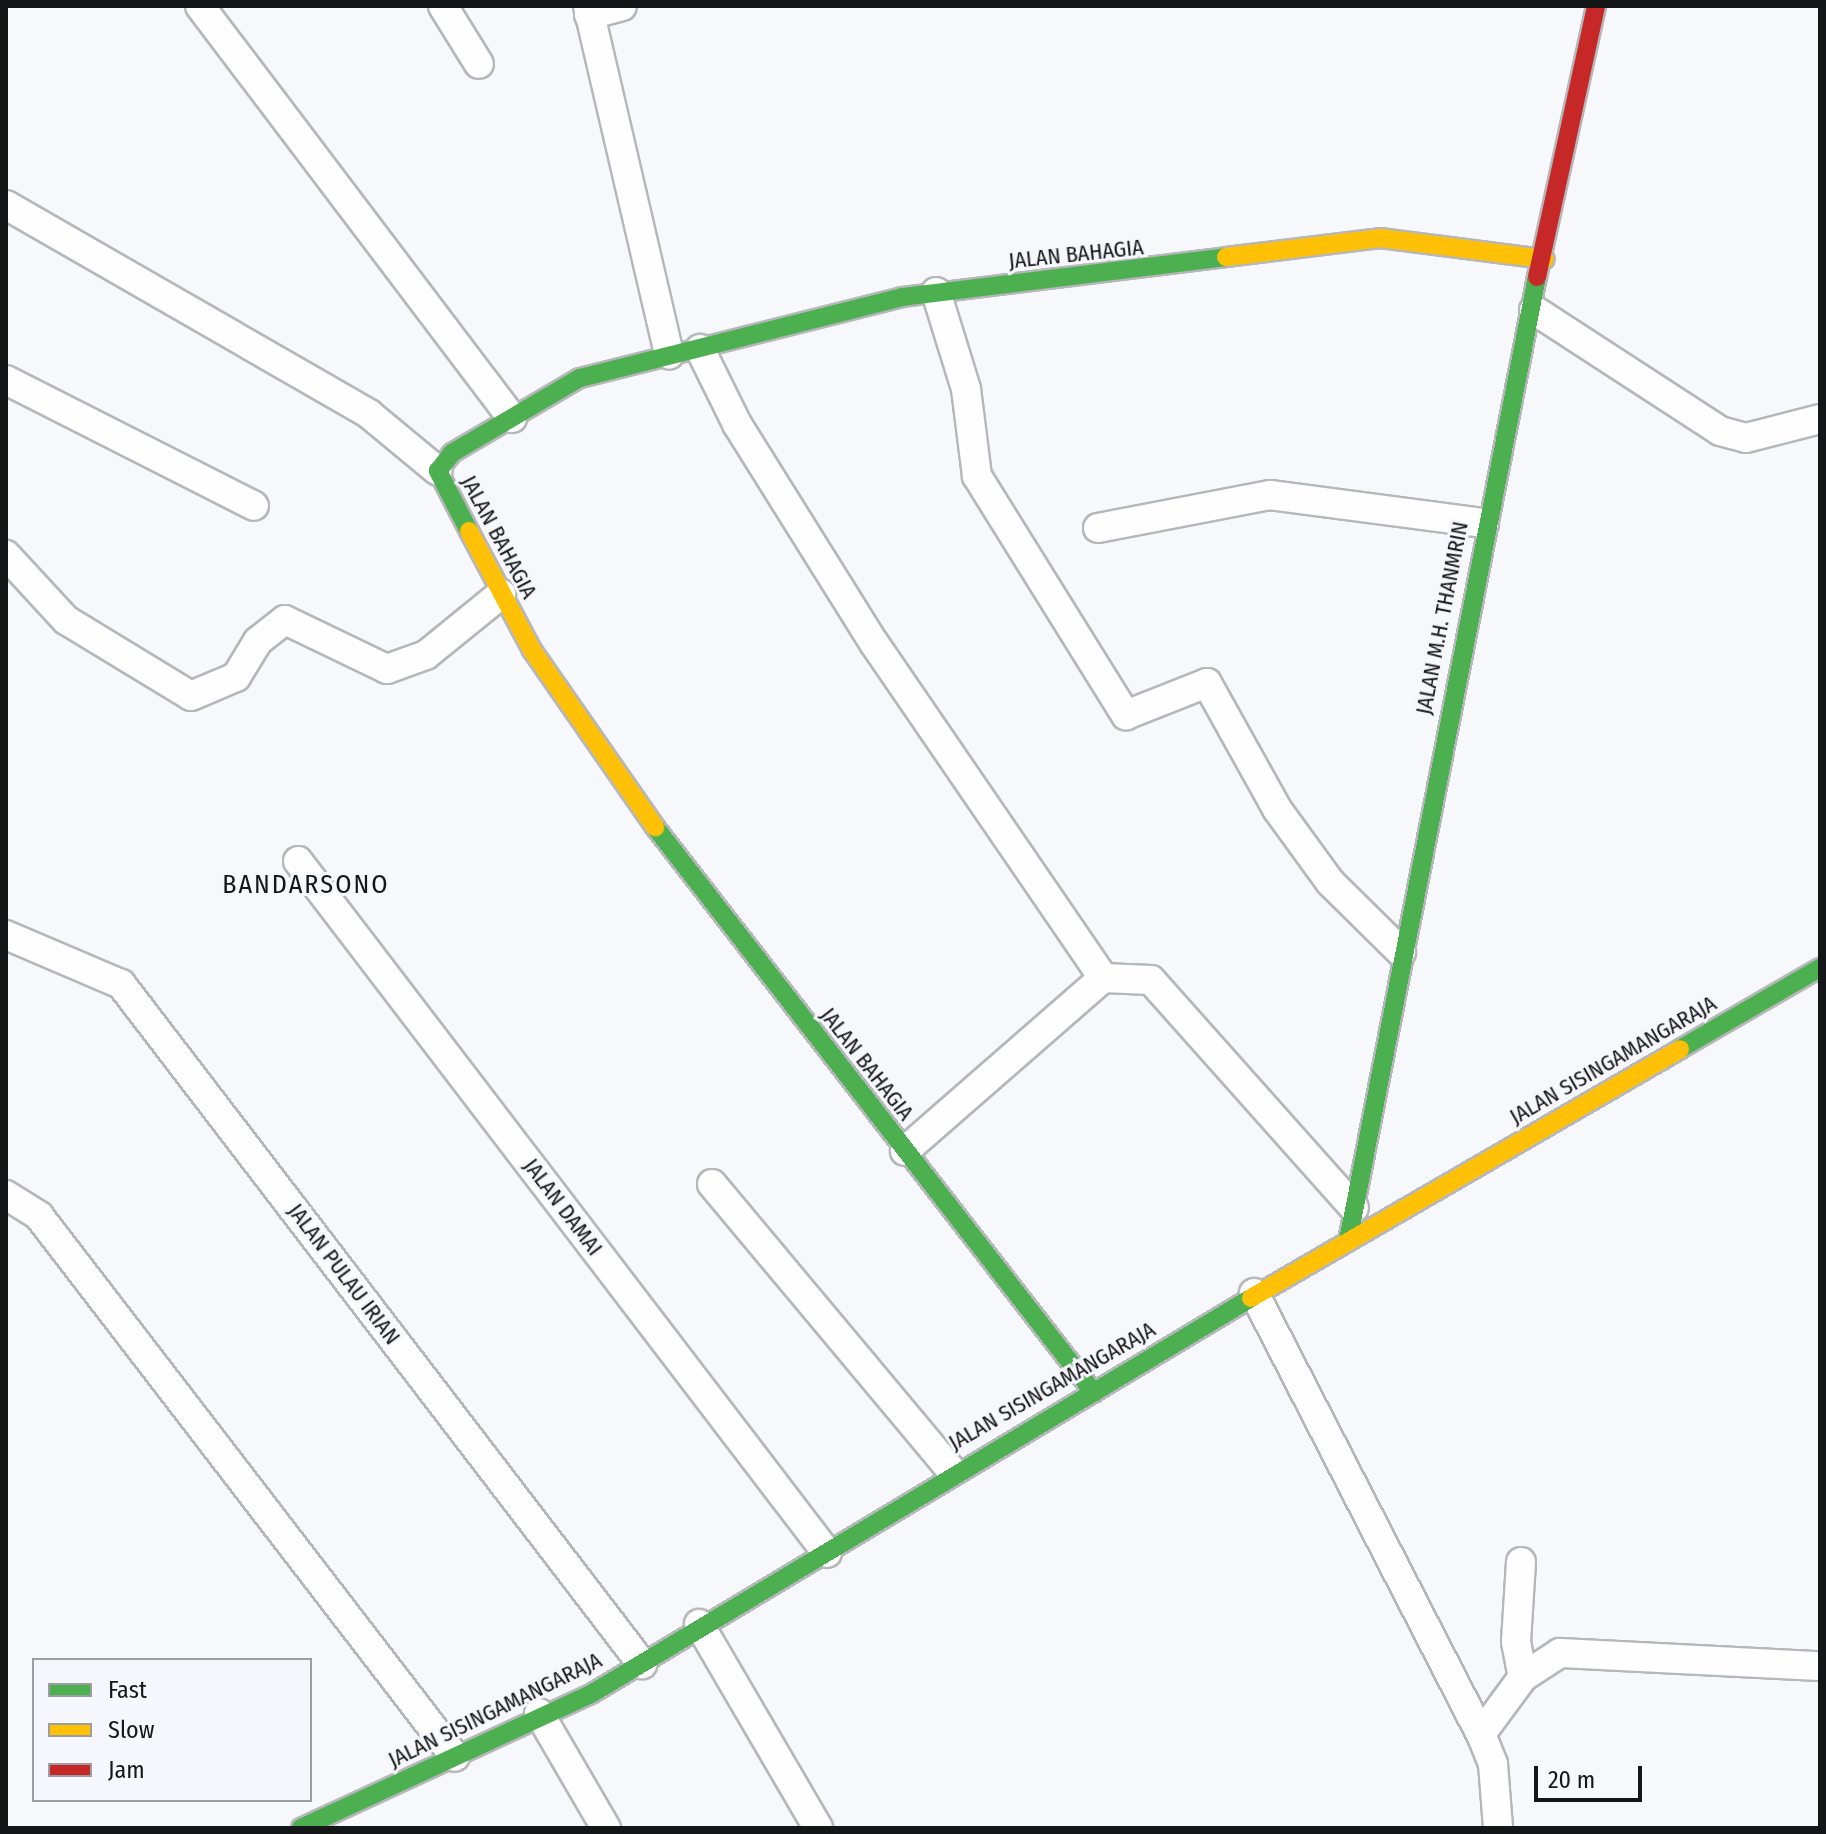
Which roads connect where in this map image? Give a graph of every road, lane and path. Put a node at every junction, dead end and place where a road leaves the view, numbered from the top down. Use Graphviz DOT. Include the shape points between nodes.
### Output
graph roads {
  1 [pos="200,6"];
  2 [pos="443,6"];
  3 [pos="622,6"];
  4 [pos="1596,6"];
  5 [pos="589,10"];
  6 [pos="479,64"];
  7 [pos="6,205"];
  8 [pos="1545,259"];
  9 [pos="936,292"];
  10 [pos="1534,310"];
  11 [pos="700,349"];
  12 [pos="669,355"];
  13 [pos="6,380"];
  14 [pos="512,418"];
  15 [pos="1820,419"];
  16 [pos="438,471"];
  17 [pos="254,506"];
  18 [pos="1484,523"];
  19 [pos="1098,528"];
  20 [pos="6,555"];
  21 [pos="501,594"];
  22 [pos="298,861"];
  23 [pos="6,935"];
  24 [pos="1401,952"];
  25 [pos="1820,968"];
  26 [pos="1103,978"];
  27 [pos="905,1151"];
  28 [pos="712,1184"];
  29 [pos="6,1195"];
  30 [pos="1354,1208"];
  31 [pos="1348,1241"];
  32 [pos="1254,1293"];
  33 [pos="1094,1393"];
  34 [pos="952,1471"];
  35 [pos="827,1553"];
  36 [pos="1521,1562"];
  37 [pos="699,1624"];
  38 [pos="642,1664"];
  39 [pos="1820,1666"];
  40 [pos="1523,1677"];
  41 [pos="539,1713"];
  42 [pos="1481,1734"];
  43 [pos="455,1757"];
  44 [pos="301,1828"];
  45 [pos="606,1828"];
  46 [pos="818,1828"];
  47 [pos="1498,1828"];
  1 -- 14 [label="street"];
  2 -- 6 [label="street"];
  3 -- 5 [label="street"];
  4 -- 8 [label="main road, JALAN M.H. THANMRIN"];
  5 -- 12 [label="street"];
  7 -- 16 [label="street" via="369,414"];
  8 -- 9 [label="main road, JALAN BAHAGIA" via="1380,238 1060,283"];
  8 -- 10 [label="main road, JALAN M.H. THANMRIN"];
  9 -- 11 [label="main road, JALAN BAHAGIA"];
  9 -- 24 [label="street" via="966,389 977,476 1126,715 1207,683 1277,809 1330,882"];
  10 -- 15 [label="street" via="1720,431 1746,438"];
  10 -- 18 [label="main road, JALAN M.H. THANMRIN"];
  11 -- 12 [label="main road, JALAN BAHAGIA"];
  11 -- 26 [label="street" via="737,424 874,643"];
  12 -- 14 [label="main road, JALAN BAHAGIA" via="580,378"];
  13 -- 17 [label="street"];
  14 -- 16 [label="main road, JALAN BAHAGIA" via="452,453"];
  16 -- 21 [label="main road, JALAN BAHAGIA"];
  18 -- 19 [label="street" via="1270,495"];
  18 -- 24 [label="main road, JALAN M.H. THANMRIN"];
  20 -- 21 [label="street" via="66,620 191,696 236,677 258,641 285,620 387,669 426,655"];
  21 -- 27 [label="main road, JALAN BAHAGIA" via="697,888"];
  22 -- 35 [label="street, JALAN DAMAI"];
  23 -- 38 [label="street, JALAN PULAU IRIAN" via="121,984"];
  24 -- 30 [label="main road, JALAN M.H. THANMRIN"];
  25 -- 31 [label="main road, JALAN SISINGAMANGARAJA"];
  26 -- 27 [label="street"];
  26 -- 30 [label="street" via="1151,980"];
  27 -- 33 [label="main road, JALAN BAHAGIA"];
  28 -- 34 [label="street"];
  29 -- 43 [label="street" via="39,1216"];
  30 -- 31 [label="main road, JALAN M.H. THANMRIN"];
  31 -- 32 [label="main road, JALAN SISINGAMANGARAJA"];
  32 -- 33 [label="main road, JALAN SISINGAMANGARAJA"];
  32 -- 42 [label="street"];
  33 -- 34 [label="main road, JALAN SISINGAMANGARAJA"];
  34 -- 35 [label="main road, JALAN SISINGAMANGARAJA"];
  35 -- 37 [label="main road, JALAN SISINGAMANGARAJA"];
  36 -- 40 [label="street" via="1516,1642"];
  37 -- 38 [label="main road, JALAN SISINGAMANGARAJA"];
  37 -- 46 [label="street"];
  38 -- 41 [label="main road, JALAN SISINGAMANGARAJA"];
  39 -- 40 [label="street" via="1578,1651 1546,1659"];
  40 -- 42 [label="street"];
  41 -- 43 [label="main road, JALAN SISINGAMANGARAJA"];
  41 -- 45 [label="street"];
  42 -- 47 [label="street" via="1493,1764"];
  43 -- 44 [label="main road, JALAN SISINGAMANGARAJA"];
}
